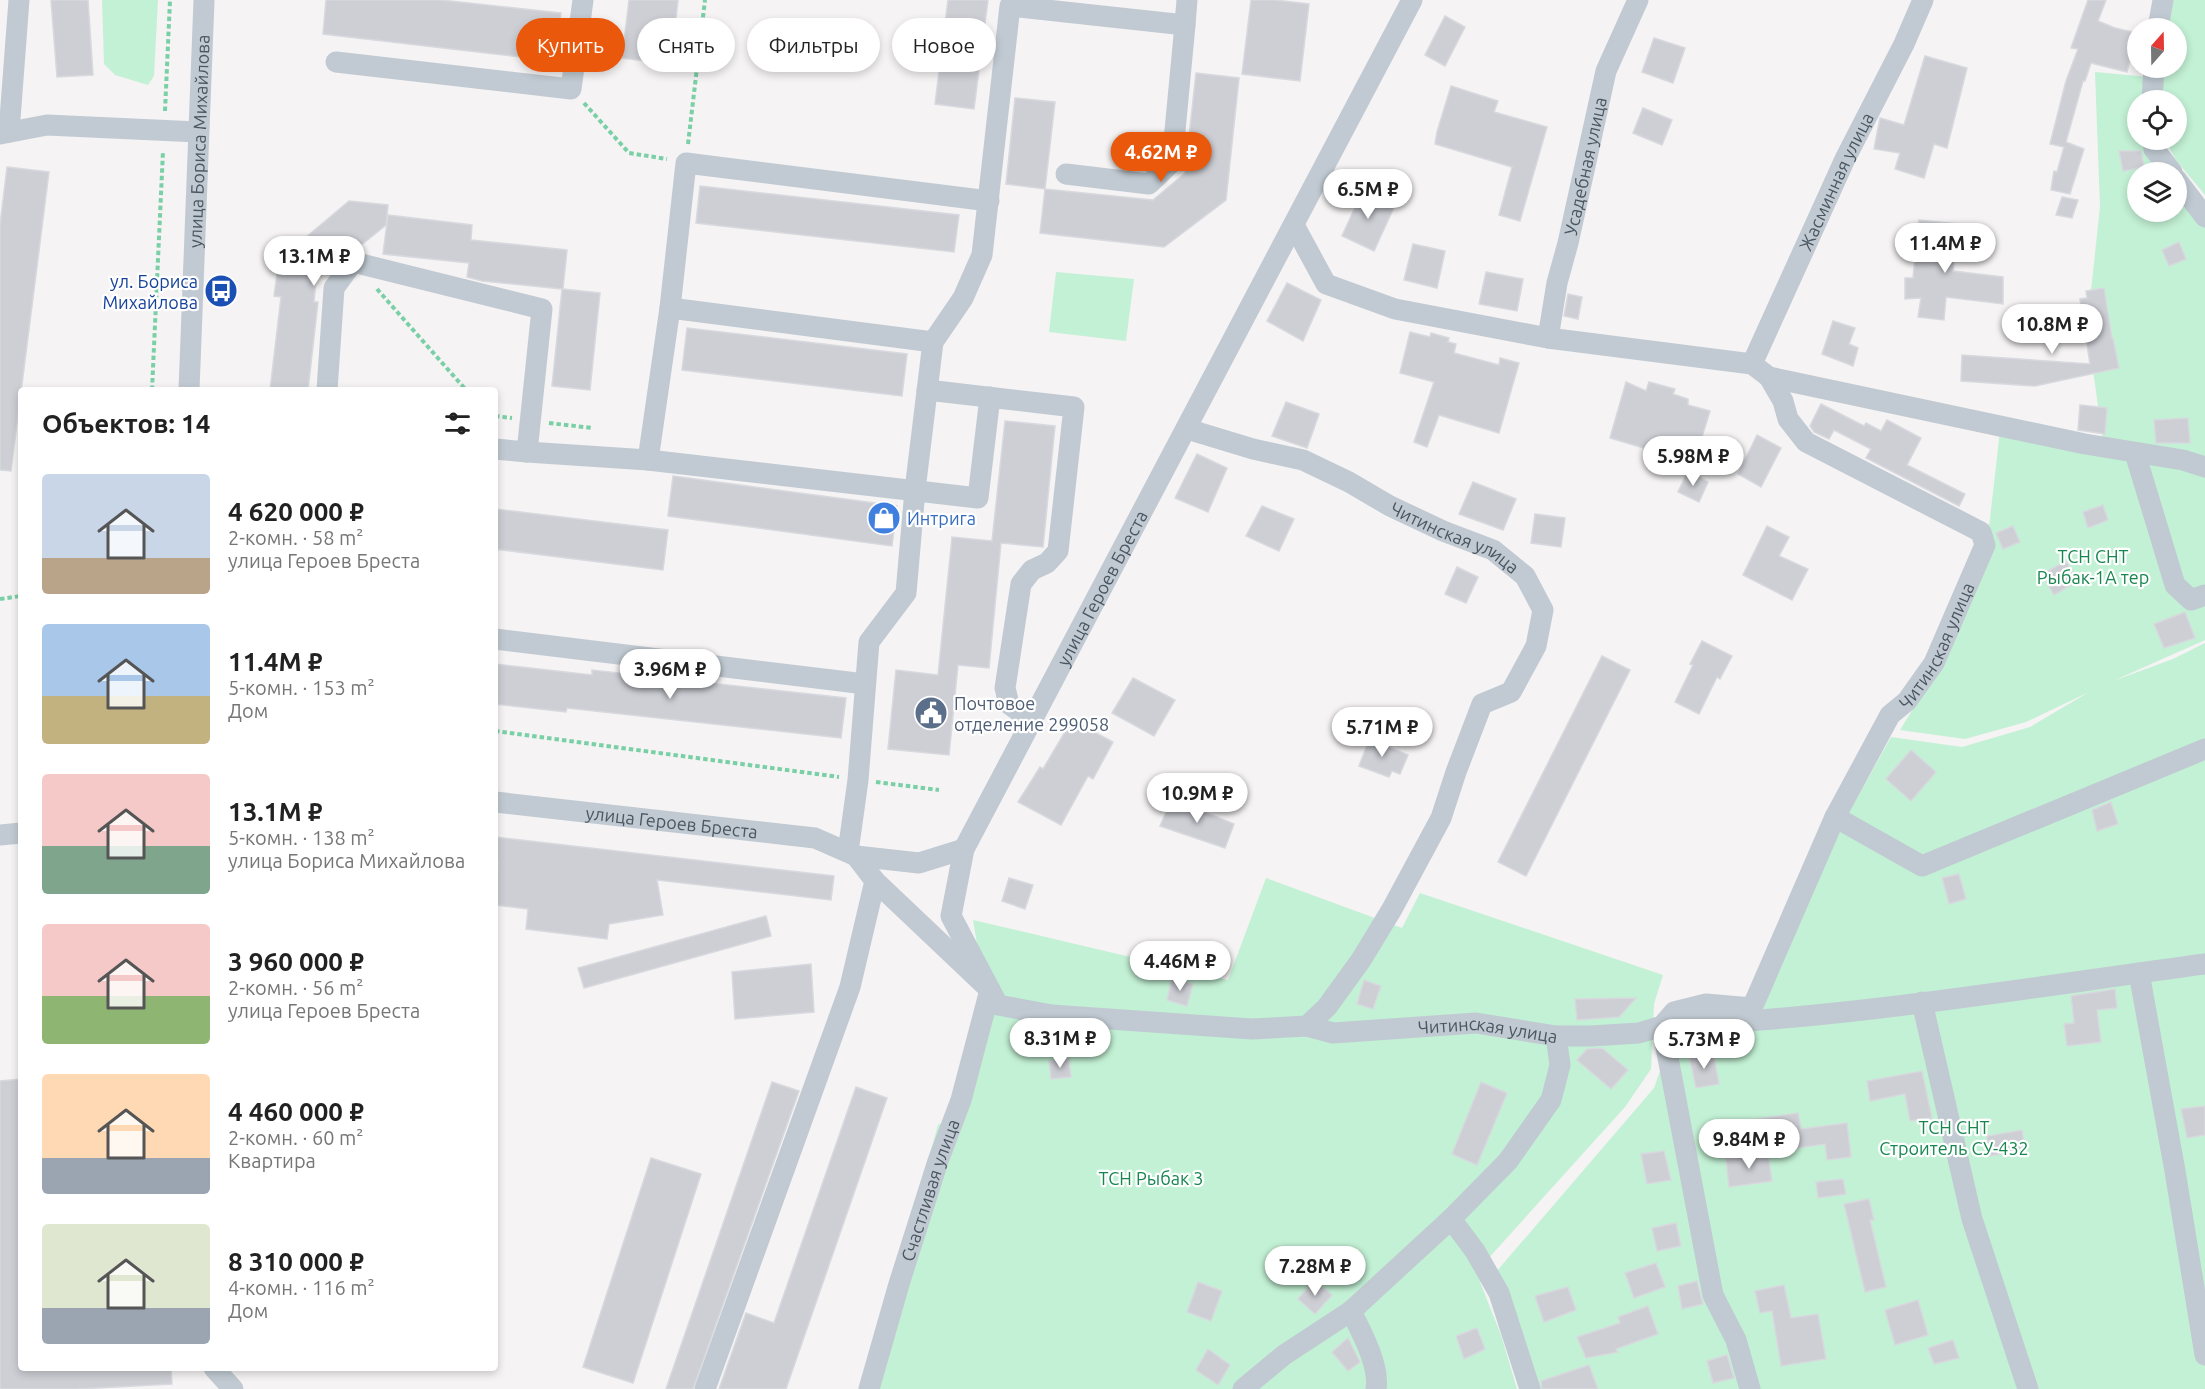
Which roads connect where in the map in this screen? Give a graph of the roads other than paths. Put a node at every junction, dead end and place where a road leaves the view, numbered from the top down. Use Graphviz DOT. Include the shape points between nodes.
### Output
graph roads {
  1 [pos="20,0"];
  2 [pos="204,0"];
  3 [pos="583,0"];
  4 [pos="1187,0"];
  5 [pos="1413,0"];
  6 [pos="1638,0"];
  7 [pos="1923,0"];
  8 [pos="2163,0"];
  9 [pos="2160,18"];
  10 [pos="1185,25"];
  11 [pos="336,62"];
  12 [pos="198,132"];
  13 [pos="4,133"];
  14 [pos="2155,150"];
  15 [pos="2164,162"];
  16 [pos="1065,174"];
  17 [pos="2187,193"];
  18 [pos="988,201"];
  19 [pos="2205,217"];
  20 [pos="1294,225"];
  21 [pos="670,308"];
  22 [pos="1548,338"];
  23 [pos="933,342"];
  24 [pos="1761,370"];
  25 [pos="189,387"];
  26 [pos="327,387"];
  27 [pos="927,390"];
  28 [pos="990,397"];
  29 [pos="1187,429"];
  30 [pos="498,448"];
  31 [pos="527,452"];
  32 [pos="2135,453"];
  33 [pos="2205,456"];
  34 [pos="648,459"];
  35 [pos="2183,460"];
  36 [pos="2205,467"];
  37 [pos="915,490"];
  38 [pos="2205,595"];
  39 [pos="498,639"];
  40 [pos="865,684"];
  41 [pos="1031,720"];
  42 [pos="2205,749"];
  43 [pos="498,802"];
  44 [pos="1835,817"];
  45 [pos="18,833"];
  46 [pos="0,835"];
  47 [pos="964,849"];
  48 [pos="852,854"];
  49 [pos="875,881"];
  50 [pos="2205,964"];
  51 [pos="2139,973"];
  52 [pos="990,990"];
  53 [pos="1922,1002"];
  54 [pos="1306,1026"];
  55 [pos="1662,1026"];
  56 [pos="1556,1036"];
  57 [pos="1451,1219"];
  58 [pos="1351,1311"];
  59 [pos="2205,1354"];
  60 [pos="217,1371"];
  61 [pos="233,1389"];
  62 [pos="705,1389"];
  63 [pos="869,1389"];
  64 [pos="1243,1389"];
  65 [pos="1376,1389"];
  66 [pos="1530,1389"];
  67 [pos="1750,1389"];
  68 [pos="2028,1389"];
  1 -- 13 [label="street"];
  2 -- 12 [label="street, улица Бориса Михайлова"];
  3 -- 11 [label="street" via="571,89"];
  4 -- 10 [label="street"];
  5 -- 20 [label="street, улица Героев Бреста"];
  6 -- 22 [label="street, Усадебная улица" via="1606,71"];
  7 -- 24 [label="street, Жасминная улица" via="1845,159"];
  8 -- 9 [label="street"];
  10 -- 16 [label="street" via="1172,162 1149,184"];
  10 -- 18 [label="street" via="1010,6"];
  12 -- 13 [label="street" via="47,126"];
  12 -- 25 [label="street, улица Бориса Михайлова"];
  14 -- 15 [label="street"];
  17 -- 19 [label="street"];
  18 -- 21 [label="street" via="686,162"];
  18 -- 23 [label="street" via="982,255 963,298"];
  20 -- 22 [label="street" via="1326,284 1395,309"];
  20 -- 29 [label="street, улица Героев Бреста"];
  21 -- 23 [label="street"];
  21 -- 34 [label="street"];
  22 -- 24 [label="street"];
  23 -- 27 [label="street"];
  24 -- 32 [label="street"];
  24 -- 44 [label="street, Читинская улица" via="1783,401 1788,419 1806,442 1981,532 1985,545 1934,663 1907,701 1890,715"];
  26 -- 31 [label="street" via="334,288 353,262 542,309"];
  27 -- 28 [label="street"];
  27 -- 37 [label="street"];
  28 -- 37 [label="street" via="978,498"];
  28 -- 41 [label="street" via="1074,407 1058,551 1047,563 1032,570 1022,584 1005,688 1009,704"];
  29 -- 41 [label="street, улица Героев Бреста"];
  29 -- 54 [label="street, Читинская улица" via="1303,460 1390,506 1493,550 1525,576 1543,610 1536,646 1511,692 1482,704 1441,818 1392,909 1327,1007"];
  30 -- 31 [label="street"];
  31 -- 34 [label="street"];
  32 -- 35 [label="street"];
  32 -- 38 [label="street" via="2175,585 2191,600"];
  33 -- 35 [label="street"];
  34 -- 37 [label="street"];
  35 -- 36 [label="street"];
  37 -- 40 [label="street" via="906,593 869,642"];
  39 -- 40 [label="street"];
  40 -- 48 [label="street"];
  41 -- 47 [label="street, улица Героев Бреста"];
  42 -- 44 [label="street" via="1922,866"];
  43 -- 48 [label="street, улица Героев Бреста" via="814,838"];
  44 -- 55 [label="street, Читинская улица" via="1752,1008 1706,1004 1674,1012"];
  45 -- 46 [label="street"];
  47 -- 48 [label="street, улица Героев Бреста" via="919,863"];
  47 -- 52 [label="street" via="951,916"];
  48 -- 49 [label="street"];
  49 -- 52 [label="street"];
  49 -- 62 [label="street" via="850,987"];
  50 -- 51 [label="street"];
  51 -- 53 [label="street"];
  51 -- 59 [label="street"];
  52 -- 54 [label="street" via="998,1005 1052,1015 1252,1029"];
  52 -- 63 [label="street, Счастливая улица" via="961,1100 927,1195"];
  53 -- 55 [label="street" via="1722,1024"];
  53 -- 68 [label="street" via="1972,1219"];
  54 -- 56 [label="street, Читинская улица" via="1333,1033 1476,1023"];
  55 -- 56 [label="street, Читинская улица" via="1639,1033"];
  55 -- 67 [label="street" via="1713,1295 1736,1340"];
  56 -- 57 [label="street" via="1560,1065 1551,1100 1508,1161"];
  57 -- 58 [label="street"];
  57 -- 66 [label="street" via="1499,1293"];
  58 -- 64 [label="street" via="1284,1355"];
  58 -- 65 [label="street" via="1365,1339"];
  60 -- 61 [label="street"];
}
